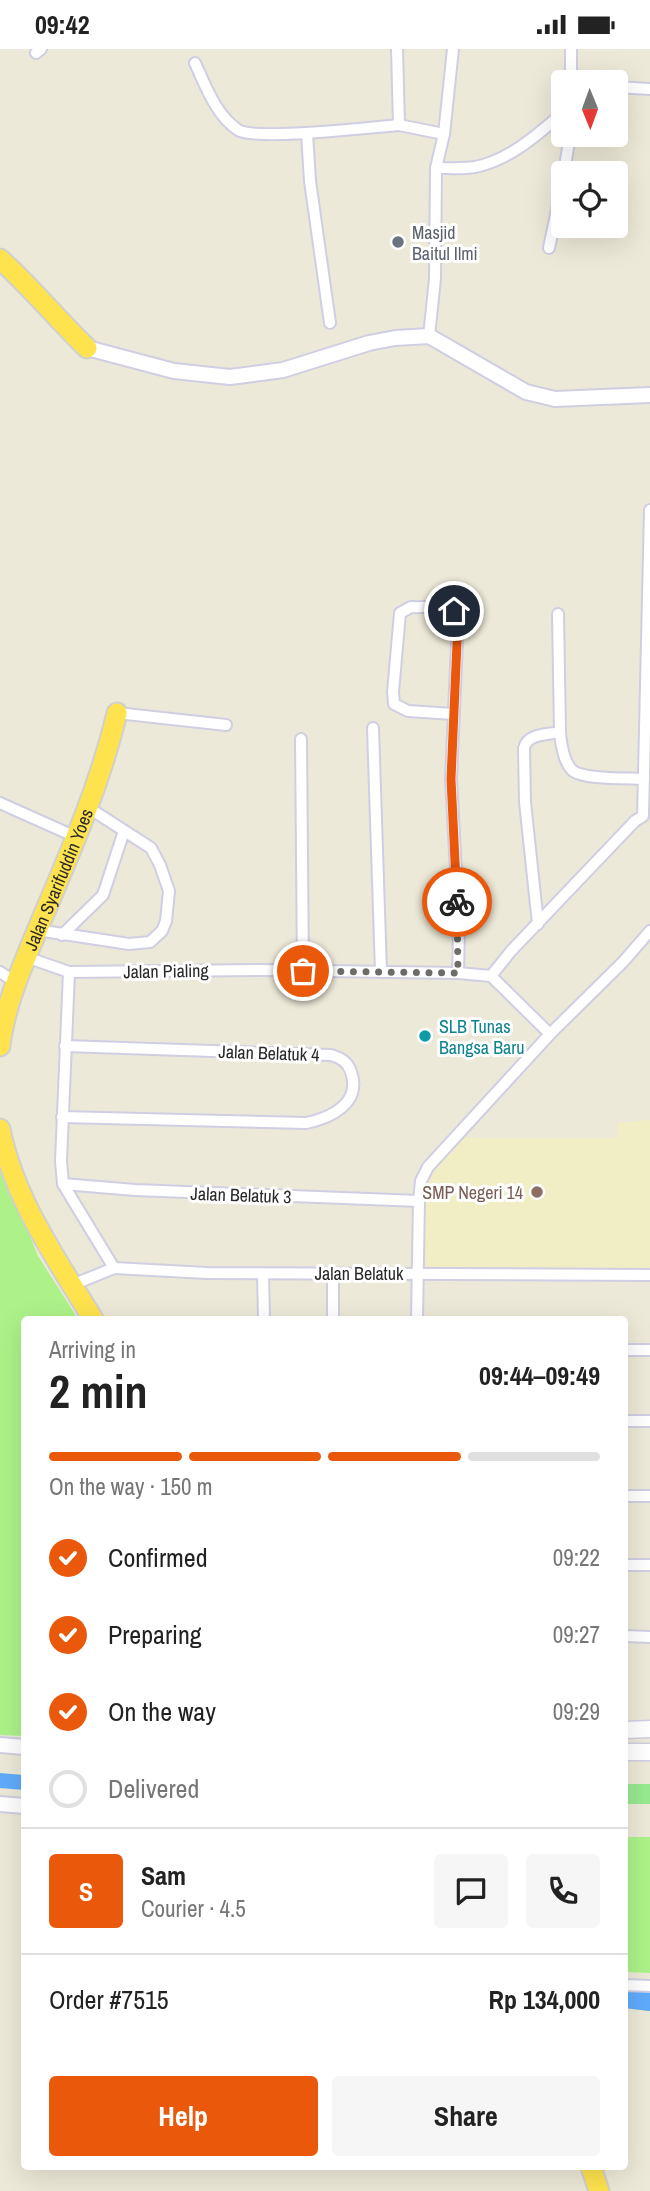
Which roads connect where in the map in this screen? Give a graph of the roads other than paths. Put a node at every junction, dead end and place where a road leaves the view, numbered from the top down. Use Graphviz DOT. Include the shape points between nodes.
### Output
graph roads {
  1 [pos="397,49"];
  2 [pos="453,49"];
  3 [pos="571,49"];
  4 [pos="195,63"];
  5 [pos="571,70"];
  6 [pos="628,88"];
  7 [pos="650,89"];
  8 [pos="551,123"];
  9 [pos="399,125"];
  10 [pos="307,133"];
  11 [pos="444,134"];
  12 [pos="436,168"];
  13 [pos="551,238"];
  14 [pos="549,248"];
  15 [pos="0,259"];
  16 [pos="330,323"];
  17 [pos="429,336"];
  18 [pos="87,348"];
  19 [pos="650,395"];
  20 [pos="650,510"];
  21 [pos="649,598"];
  22 [pos="558,614"];
  23 [pos="117,713"];
  24 [pos="453,714"];
  25 [pos="226,725"];
  26 [pos="373,728"];
  27 [pos="559,732"];
  28 [pos="301,739"];
  29 [pos="644,779"];
  30 [pos="0,803"];
  31 [pos="89,808"];
  32 [pos="124,831"];
  33 [pos="76,837"];
  34 [pos="538,924"];
  35 [pos="37,930"];
  36 [pos="650,931"];
  37 [pos="62,935"];
  38 [pos="26,957"];
  39 [pos="303,971"];
  40 [pos="0,972"];
  41 [pos="69,972"];
  42 [pos="381,972"];
  43 [pos="458,973"];
  44 [pos="491,976"];
  45 [pos="18,984"];
  46 [pos="3,1017"];
  47 [pos="550,1034"];
  48 [pos="65,1046"];
  49 [pos="0,1047"];
  50 [pos="62,1117"];
  51 [pos="0,1129"];
  52 [pos="63,1184"];
  53 [pos="419,1201"];
  54 [pos="114,1268"];
  55 [pos="333,1273"];
  56 [pos="263,1274"];
  57 [pos="416,1274"];
  58 [pos="650,1275"];
  59 [pos="72,1285"];
  60 [pos="91,1316"];
  61 [pos="264,1316"];
  62 [pos="333,1316"];
  63 [pos="417,1316"];
  64 [pos="628,1350"];
  65 [pos="650,1350"];
  66 [pos="628,1421"];
  67 [pos="650,1421"];
  68 [pos="628,1496"];
  69 [pos="650,1496"];
  70 [pos="628,1565"];
  71 [pos="650,1565"];
  72 [pos="628,1636"];
  73 [pos="650,1637"];
  74 [pos="628,1730"];
  75 [pos="650,1730"];
  76 [pos="0,1745"];
  77 [pos="21,1747"];
  78 [pos="628,1752"];
  79 [pos="650,1752"];
  80 [pos="0,1804"];
  81 [pos="21,1806"];
  82 [pos="628,1985"];
  83 [pos="650,1986"];
  84 [pos="592,2170"];
  85 [pos="599,2191"];
  1 -- 9 [label="street"];
  2 -- 11 [label="street"];
  3 -- 5 [label="street"];
  4 -- 10 [label="street" via="224,118 241,132"];
  6 -- 7 [label="street"];
  8 -- 12 [label="street" via="504,156 475,167"];
  9 -- 10 [label="street"];
  9 -- 11 [label="street"];
  10 -- 16 [label="street"];
  11 -- 12 [label="street"];
  12 -- 17 [label="street" via="435,279"];
  13 -- 14 [label="street"];
  15 -- 18 [label="highway"];
  17 -- 18 [label="street" via="382,340 283,370 230,377 174,371"];
  17 -- 19 [label="street" via="540,397"];
  20 -- 21 [label="street"];
  21 -- 29 [label="street"];
  22 -- 27 [label="street"];
  23 -- 25 [label="street"];
  23 -- 31 [label="highway, Jalan Syarifuddin Yoes"];
  24 -- 24 [label="street" via="400,709 394,704 400,613 411,607 447,608 458,620"];
  24 -- 43 [label="street"];
  26 -- 42 [label="street"];
  27 -- 29 [label="street" via="569,768 576,773"];
  27 -- 34 [label="street" via="530,737 524,748"];
  28 -- 39 [label="street"];
  29 -- 34 [label="street" via="643,816"];
  30 -- 33 [label="street"];
  31 -- 32 [label="street"];
  31 -- 33 [label="highway, Jalan Syarifuddin Yoes"];
  32 -- 37 [label="street" via="103,895"];
  32 -- 37 [label="street" via="151,848 160,865 169,891 162,931 150,942 129,944"];
  33 -- 35 [label="highway, Jalan Syarifuddin Yoes"];
  34 -- 44 [label="street"];
  35 -- 37 [label="street"];
  35 -- 38 [label="highway, Jalan Syarifuddin Yoes"];
  36 -- 47 [label="street"];
  38 -- 41 [label="street, Jalan Pialing"];
  38 -- 45 [label="highway, Jalan Syarifuddin Yoes"];
  39 -- 41 [label="street, Jalan Pialing"];
  39 -- 42 [label="street, Jalan Pialing"];
  40 -- 45 [label="street"];
  41 -- 48 [label="street"];
  42 -- 43 [label="street, Jalan Pialing"];
  43 -- 44 [label="street, Jalan Pialing"];
  44 -- 47 [label="street"];
  45 -- 46 [label="highway, Jalan Syarifuddin Yoes"];
  46 -- 49 [label="highway, Jalan Syarifuddin Yoes"];
  47 -- 53 [label="street" via="428,1167"];
  48 -- 50 [label="street"];
  48 -- 50 [label="street, Jalan Belatuk 4" via="331,1055 349,1066 354,1079 352,1097 341,1109 324,1120 306,1123"];
  50 -- 52 [label="street"];
  51 -- 59 [label="highway" via="19,1190"];
  52 -- 53 [label="street, Jalan Belatuk 3"];
  52 -- 54 [label="street"];
  53 -- 57 [label="street"];
  54 -- 56 [label="street, Jalan Belatuk"];
  54 -- 59 [label="street, Jalan Belatuk"];
  55 -- 56 [label="street, Jalan Belatuk"];
  55 -- 57 [label="street, Jalan Belatuk"];
  55 -- 62 [label="street"];
  56 -- 61 [label="street"];
  57 -- 58 [label="street, Jalan Belatuk"];
  57 -- 63 [label="street"];
  59 -- 60 [label="highway"];
  64 -- 65 [label="street"];
  66 -- 67 [label="street"];
  68 -- 69 [label="street"];
  70 -- 71 [label="street"];
  72 -- 73 [label="street"];
  74 -- 75 [label="main road"];
  76 -- 77 [label="street"];
  78 -- 79 [label="main road"];
  80 -- 81 [label="street"];
  82 -- 83 [label="street"];
  84 -- 85 [label="highway"];
}
